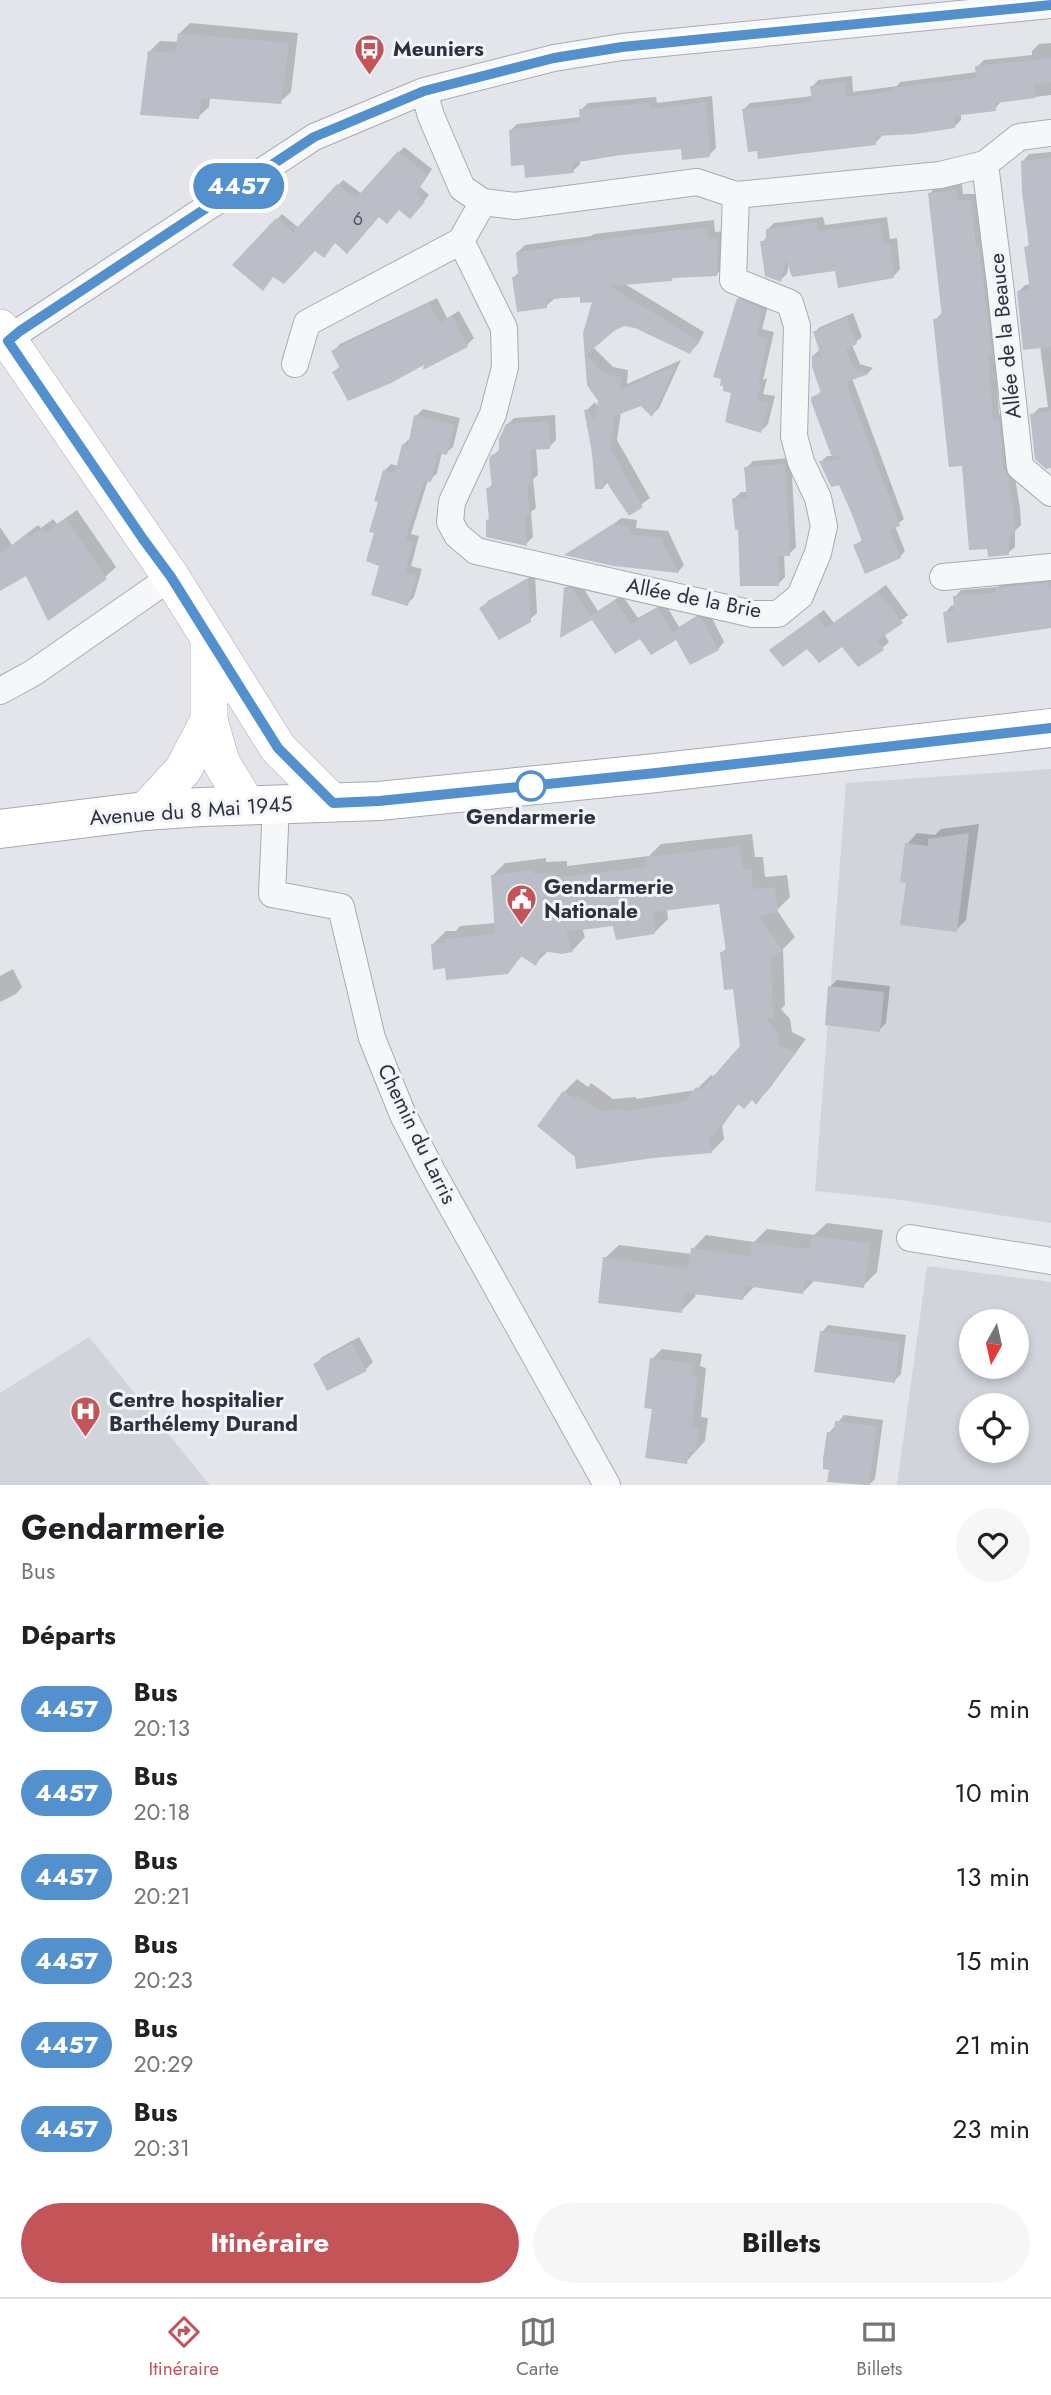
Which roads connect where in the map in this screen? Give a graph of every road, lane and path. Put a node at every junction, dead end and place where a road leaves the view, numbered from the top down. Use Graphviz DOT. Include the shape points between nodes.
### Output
graph roads {
  1 [pos="1051,5"];
  2 [pos="424,91"];
  3 [pos="1051,134"];
  4 [pos="985,164"];
  5 [pos="736,195"];
  6 [pos="482,202"];
  7 [pos="461,241"];
  8 [pos="4,335"];
  9 [pos="295,364"];
  10 [pos="1051,493"];
  11 [pos="1051,566"];
  12 [pos="171,577"];
  13 [pos="943,577"];
  14 [pos="209,639"];
  15 [pos="0,691"];
  16 [pos="209,720"];
  17 [pos="1051,728"];
  18 [pos="278,748"];
  19 [pos="333,803"];
  20 [pos="261,805"];
  21 [pos="145,811"];
  22 [pos="0,829"];
  23 [pos="910,1238"];
  24 [pos="1051,1261"];
  25 [pos="607,1485"];
  1 -- 2 [label="street" via="622,47 554,58"];
  2 -- 6 [label="street" via="462,188"];
  2 -- 8 [label="street" via="314,137 20,331"];
  3 -- 4 [label="street" via="1019,137"];
  4 -- 5 [label="street" via="940,175"];
  4 -- 10 [label="street, Allée de la Beauce" via="1020,467"];
  5 -- 6 [label="street" via="697,182 515,206"];
  5 -- 7 [label="street, Allée de la Brie" via="733,281 790,303 797,326 794,436 824,526 800,596 778,614 753,614 476,551 457,535 450,522 452,502 493,414 505,367 504,328"];
  6 -- 7 [label="street"];
  7 -- 9 [label="street" via="307,323"];
  8 -- 12 [label="street"];
  11 -- 13 [label="street"];
  12 -- 14 [label="street"];
  12 -- 15 [label="street"];
  14 -- 16 [label="street"];
  14 -- 18 [label="street"];
  16 -- 20 [label="street" via="221,762"];
  16 -- 21 [label="street" via="183,771"];
  17 -- 19 [label="main road, Avenue du 8 Mai 1945" via="656,773"];
  18 -- 19 [label="street"];
  18 -- 20 [label="street"];
  19 -- 20 [label="main road, Avenue du 8 Mai 1945"];
  20 -- 21 [label="main road, Avenue du 8 Mai 1945"];
  20 -- 25 [label="street, Chemin du Larris" via="272,894 341,907 372,1038 403,1115"];
  21 -- 22 [label="main road, Avenue du 8 Mai 1945"];
  23 -- 24 [label="street"];
}
